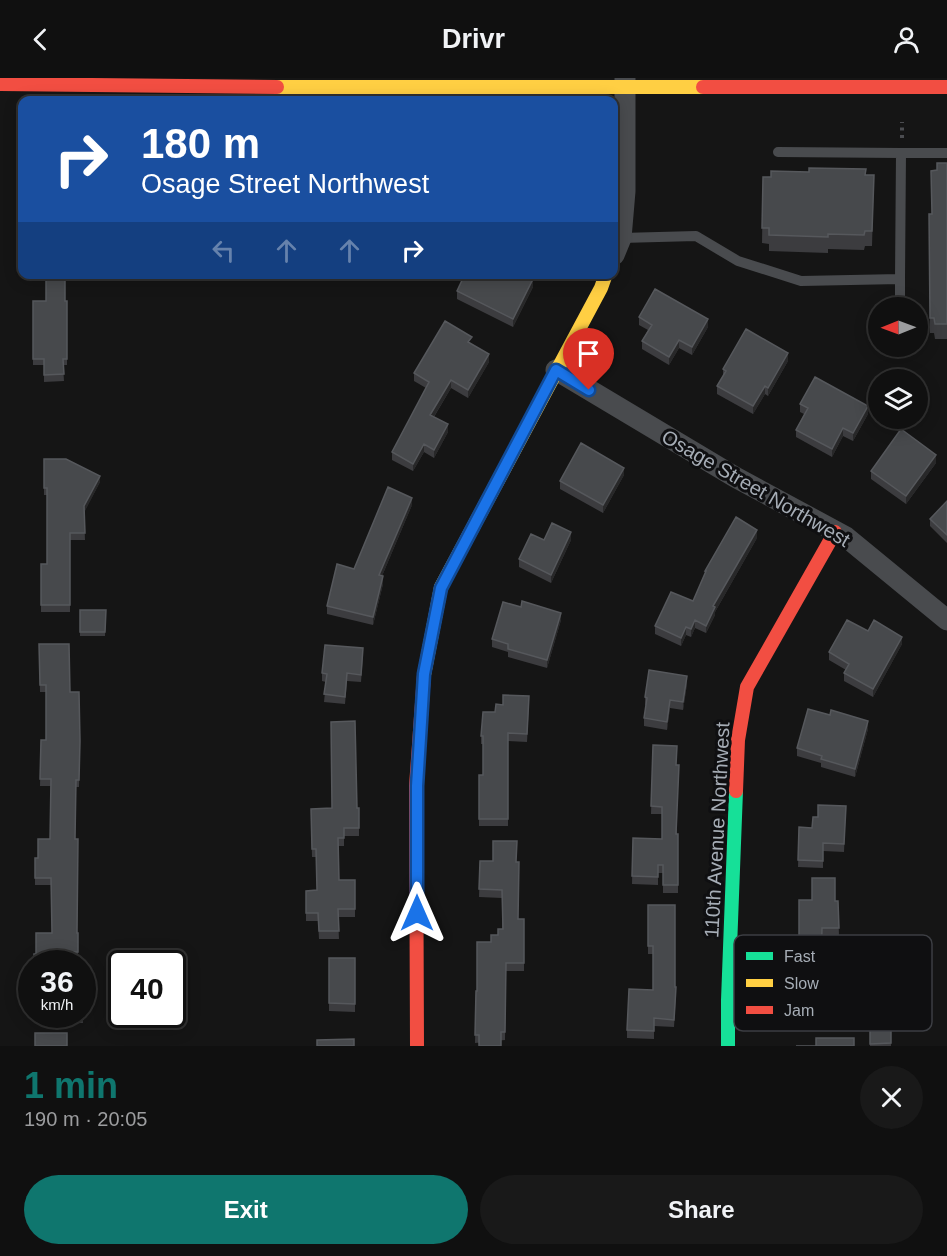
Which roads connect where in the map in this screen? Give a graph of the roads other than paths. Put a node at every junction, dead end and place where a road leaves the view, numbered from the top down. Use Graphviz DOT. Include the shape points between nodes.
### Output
graph roads {
  1 [pos="291,82"];
  2 [pos="625,83"];
  3 [pos="0,84"];
  4 [pos="947,87"];
  5 [pos="778,152"];
  6 [pos="901,153"];
  7 [pos="947,153"];
  8 [pos="618,240"];
  9 [pos="618,247"];
  10 [pos="604,279"];
  11 [pos="900,279"];
  12 [pos="900,297"];
  13 [pos="556,370"];
  14 [pos="835,532"];
  15 [pos="947,620"];
  16 [pos="417,1046"];
  17 [pos="728,1046"];
  1 -- 2 [label="street"];
  1 -- 3 [label="street"];
  2 -- 4 [label="street"];
  2 -- 8 [label="street" via="625,191"];
  5 -- 6 [label="lane"];
  6 -- 7 [label="lane"];
  6 -- 11 [label="lane"];
  9 -- 11 [label="lane" via="696,236 738,261 801,281"];
  10 -- 13 [label="street"];
  11 -- 12 [label="lane"];
  13 -- 14 [label="street, Osage Street Northwest"];
  13 -- 16 [label="street" via="441,588 424,674 417,782"];
  14 -- 15 [label="street, Osage Street Northwest"];
  14 -- 17 [label="street, 110th Avenue Northwest" via="747,687 738,740"];
}
